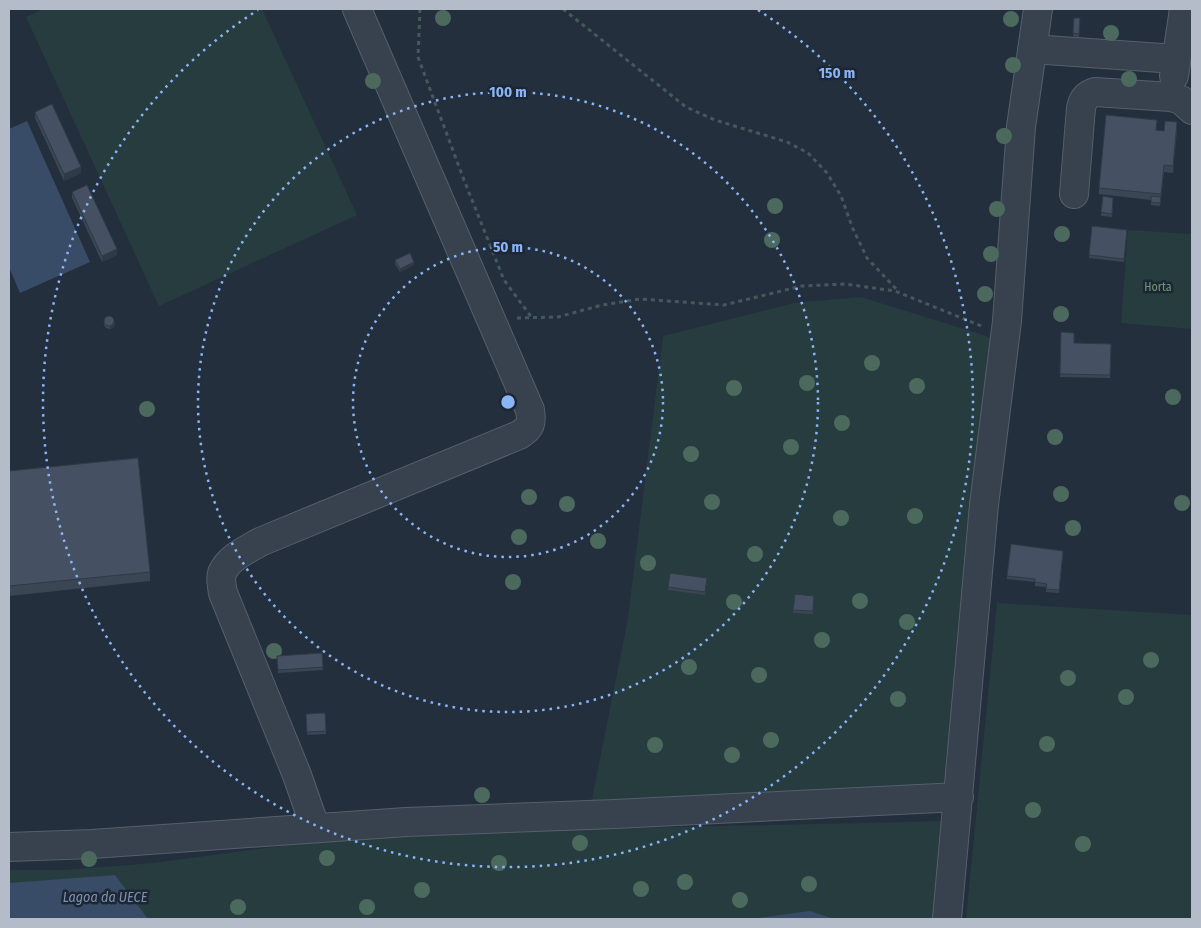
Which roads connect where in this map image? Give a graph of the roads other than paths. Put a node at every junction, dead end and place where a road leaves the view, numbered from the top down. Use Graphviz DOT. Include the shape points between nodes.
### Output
graph roads {
  1 [pos="357,9"];
  2 [pos="1038,9"];
  3 [pos="1184,9"];
  4 [pos="1032,49"];
  5 [pos="1176,59"];
  6 [pos="1182,104"];
  7 [pos="1074,194"];
  8 [pos="959,797"];
  9 [pos="316,828"];
  10 [pos="9,847"];
  11 [pos="948,919"];
  1 -- 9 [label="lane" via="530,410 532,422 528,430 500,443 260,542 238,554 222,573 223,593"];
  2 -- 4 [label="lane"];
  3 -- 5 [label="lane"];
  4 -- 5 [label="lane"];
  4 -- 8 [label="lane" via="1021,127 1005,335 984,505"];
  5 -- 6 [label="lane"];
  6 -- 7 [label="lane" via="1095,92 1086,97 1081,108"];
  8 -- 9 [label="lane"];
  8 -- 11 [label="lane"];
  9 -- 10 [label="lane"];
}
